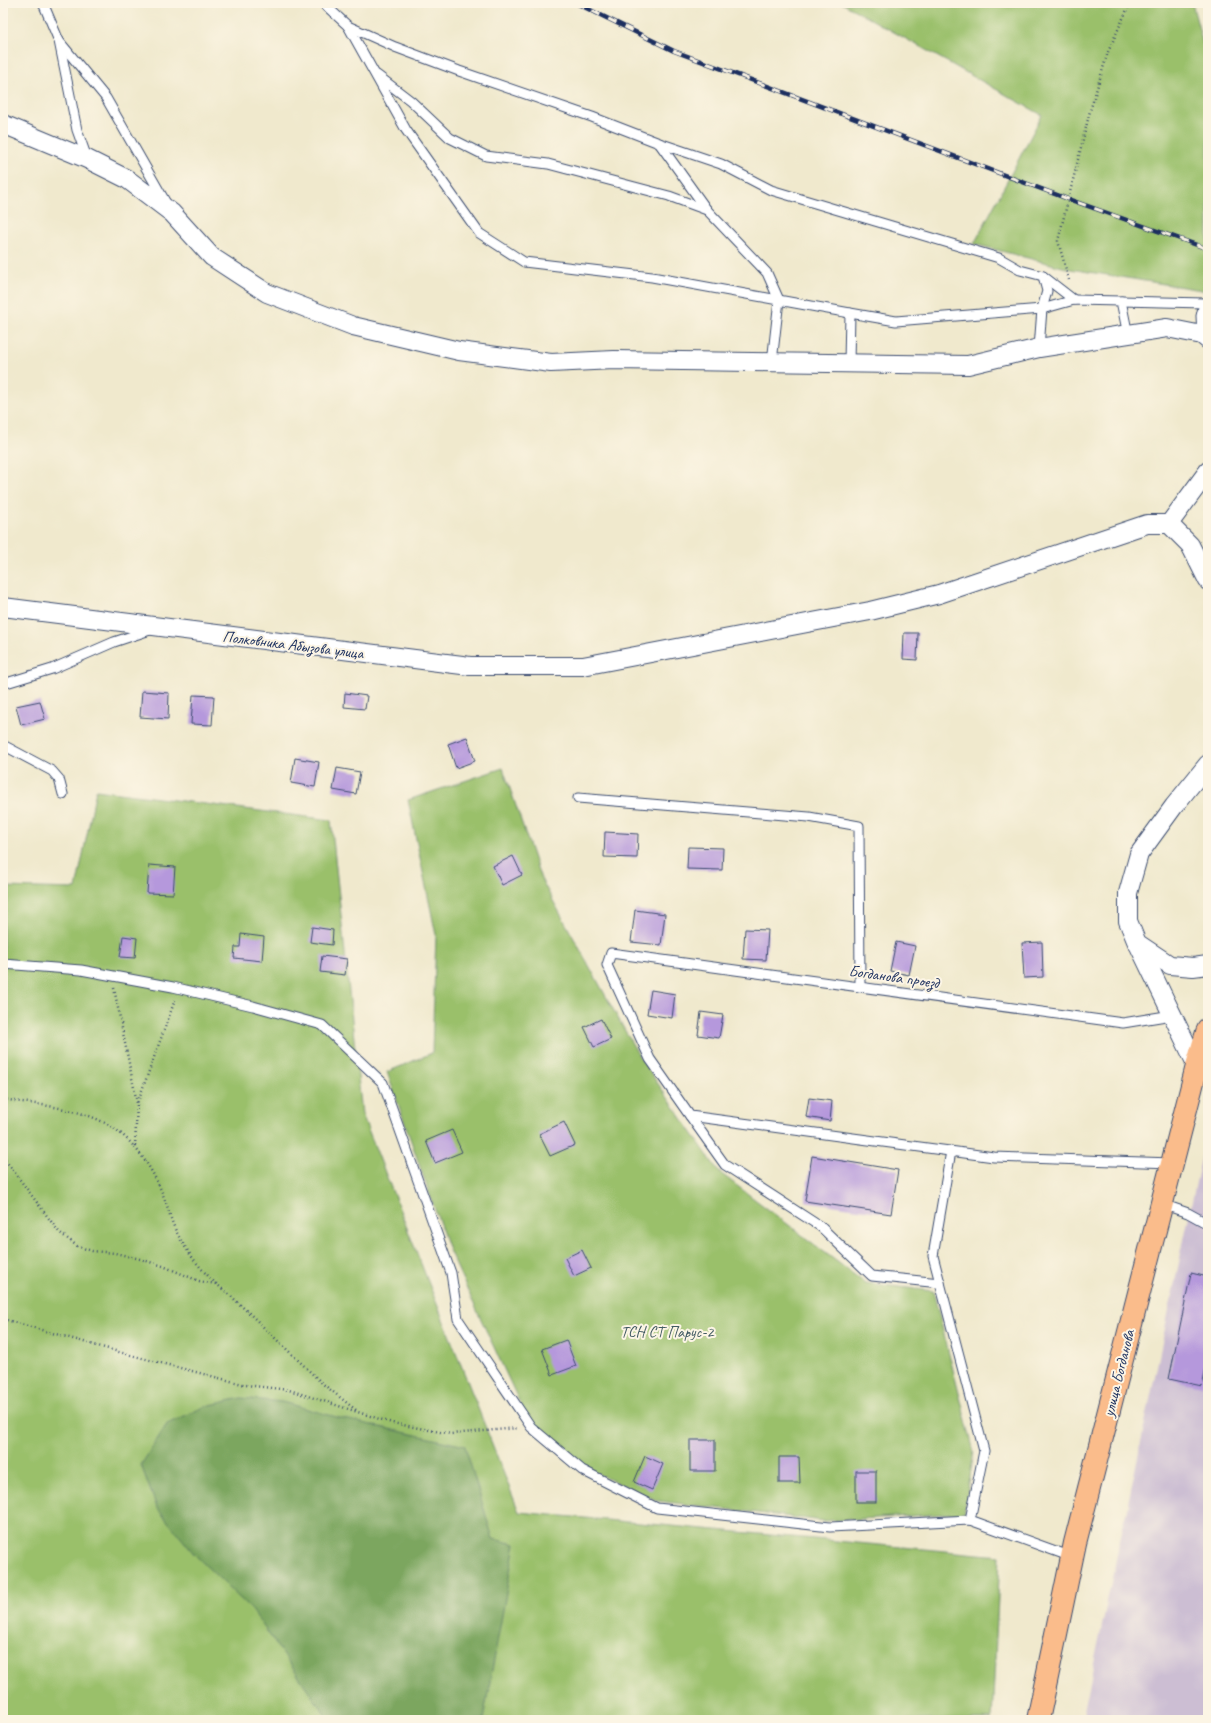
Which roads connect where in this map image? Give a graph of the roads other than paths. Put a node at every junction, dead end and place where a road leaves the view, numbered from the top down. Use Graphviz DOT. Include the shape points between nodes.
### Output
graph roads {
  1 [pos="43,3"];
  2 [pos="323,3"];
  3 [pos="348,26"];
  4 [pos="59,41"];
  5 [pos="373,71"];
  6 [pos="3,124"];
  7 [pos="659,143"];
  8 [pos="87,159"];
  9 [pos="707,210"];
  10 [pos="172,213"];
  11 [pos="1043,276"];
  12 [pos="780,300"];
  13 [pos="1074,300"];
  14 [pos="1122,302"];
  15 [pos="1206,303"];
  16 [pos="1042,309"];
  17 [pos="850,313"];
  18 [pos="1128,335"];
  19 [pos="1205,338"];
  20 [pos="1039,348"];
  21 [pos="772,362"];
  22 [pos="849,363"];
  23 [pos="1208,471"];
  24 [pos="1169,524"];
  25 [pos="1208,581"];
  26 [pos="3,607"];
  27 [pos="159,627"];
  28 [pos="3,684"];
  29 [pos="3,745"];
  30 [pos="1208,764"];
  31 [pos="63,794"];
  32 [pos="578,798"];
  33 [pos="1137,943"];
  34 [pos="3,964"];
  35 [pos="1208,965"];
  36 [pos="860,987"];
  37 [pos="1172,1014"];
  38 [pos="1208,1029"];
  39 [pos="1197,1066"];
  40 [pos="690,1116"];
  41 [pos="951,1151"];
  42 [pos="1172,1163"];
  43 [pos="1162,1204"];
  44 [pos="1208,1224"];
  45 [pos="940,1283"];
  46 [pos="970,1520"];
  47 [pos="1072,1557"];
  48 [pos="1038,1720"];
  1 -- 4 [label="lane"];
  2 -- 3 [label="lane"];
  3 -- 5 [label="lane"];
  3 -- 7 [label="lane" via="395,47"];
  4 -- 8 [label="lane" via="77,130"];
  4 -- 10 [label="lane" via="106,98"];
  5 -- 9 [label="lane" via="411,101 450,138 486,156 548,164 669,196"];
  5 -- 12 [label="lane" via="406,130 480,233 524,262 652,277"];
  6 -- 8 [label="street"];
  7 -- 9 [label="lane"];
  7 -- 11 [label="lane" via="721,164 771,190 999,258 1020,270"];
  8 -- 10 [label="street" via="127,179"];
  9 -- 12 [label="lane" via="767,273"];
  10 -- 21 [label="street" via="212,257 267,294 353,326 459,352 551,363 614,360"];
  11 -- 13 [label="lane"];
  11 -- 16 [label="lane" via="1047,291"];
  12 -- 17 [label="lane"];
  12 -- 21 [label="lane"];
  13 -- 14 [label="lane"];
  13 -- 16 [label="lane"];
  14 -- 15 [label="lane"];
  14 -- 18 [label="lane"];
  15 -- 19 [label="lane" via="1201,316"];
  16 -- 17 [label="lane" via="896,321"];
  16 -- 20 [label="lane"];
  17 -- 22 [label="lane"];
  18 -- 19 [label="street" via="1167,328"];
  18 -- 20 [label="street"];
  20 -- 22 [label="street" via="968,365"];
  21 -- 22 [label="street"];
  23 -- 24 [label="street"];
  24 -- 25 [label="street" via="1190,545"];
  24 -- 27 [label="street, Полковника Абызова улица" via="1147,524 939,594 870,611 583,666 470,666"];
  26 -- 27 [label="street, Полковника Абызова улица"];
  27 -- 28 [label="lane" via="114,642 52,669"];
  29 -- 31 [label="lane" via="52,771 59,779"];
  30 -- 33 [label="street" via="1139,854 1128,893 1128,921"];
  32 -- 36 [label="lane" via="809,816 859,826"];
  33 -- 35 [label="street" via="1170,965"];
  33 -- 37 [label="street"];
  34 -- 46 [label="lane" via="81,970 180,989 322,1025 382,1083 451,1273 458,1319 531,1427 582,1470 657,1508 830,1527"];
  36 -- 37 [label="lane, Богданова проезд" via="1123,1023"];
  36 -- 40 [label="lane, Богданова проезд" via="611,953 608,965 650,1059"];
  37 -- 39 [label="street"];
  38 -- 39 [label="main road, улица Богданова"];
  39 -- 42 [label="main road, улица Богданова"];
  40 -- 41 [label="lane"];
  40 -- 45 [label="lane" via="724,1165 821,1227 872,1276"];
  41 -- 42 [label="lane" via="994,1157"];
  41 -- 45 [label="lane" via="933,1256"];
  42 -- 43 [label="main road, улица Богданова"];
  43 -- 44 [label="lane" via="1188,1213"];
  43 -- 47 [label="main road, улица Богданова"];
  45 -- 46 [label="lane" via="984,1451"];
  46 -- 47 [label="lane"];
  47 -- 48 [label="main road, улица Богданова"];
}
